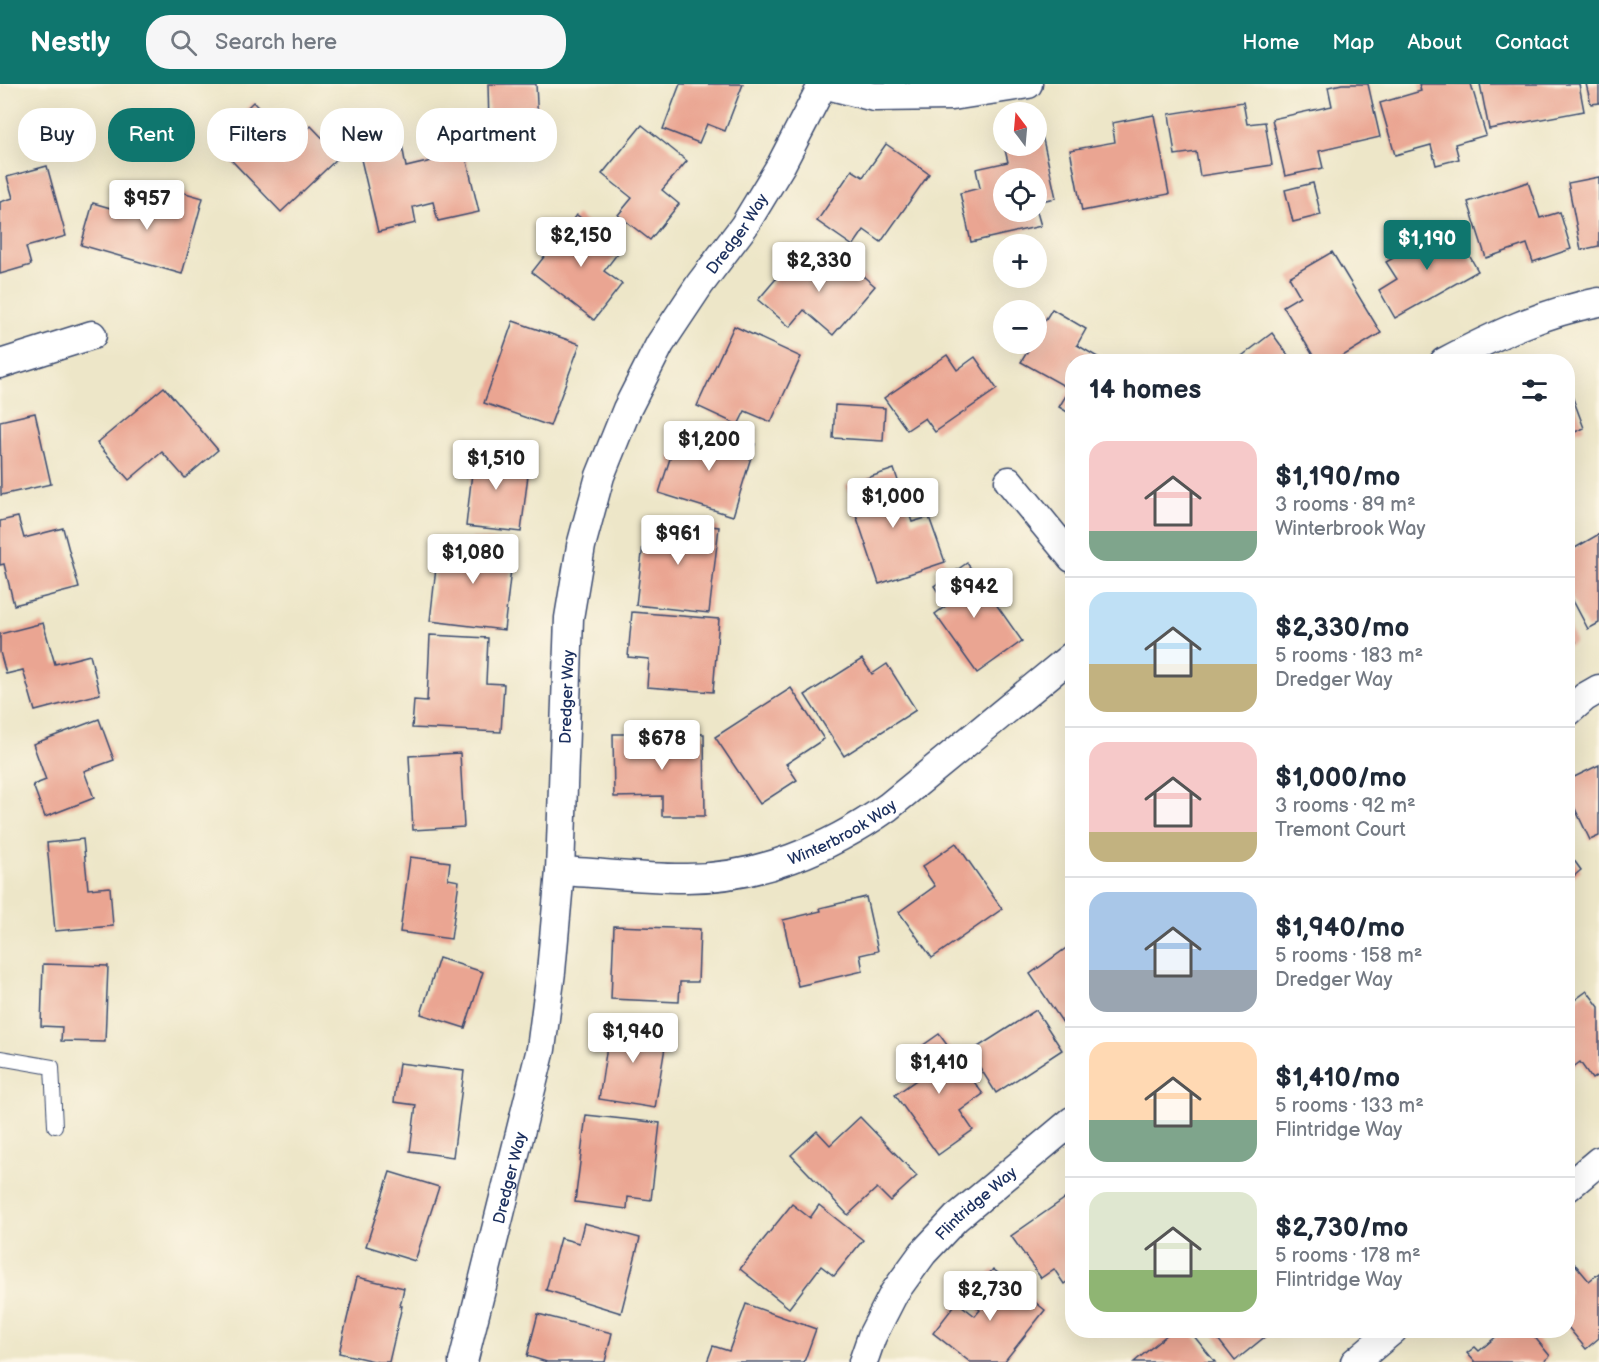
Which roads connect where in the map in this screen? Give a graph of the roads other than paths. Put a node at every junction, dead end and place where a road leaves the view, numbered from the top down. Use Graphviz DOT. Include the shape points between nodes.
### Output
graph roads {
  1 [pos="823,84"];
  2 [pos="1028,84"];
  3 [pos="1599,302"];
  4 [pos="92,335"];
  5 [pos="1459,354"];
  6 [pos="0,364"];
  7 [pos="1009,481"];
  8 [pos="1065,549"];
  9 [pos="1065,662"];
  10 [pos="1599,690"];
  11 [pos="1575,706"];
  12 [pos="560,871"];
  13 [pos="0,1058"];
  14 [pos="55,1126"];
  15 [pos="1065,1127"];
  16 [pos="1599,1161"];
  17 [pos="1575,1181"];
  18 [pos="1384,1338"];
  19 [pos="464,1362"];
  20 [pos="863,1362"];
  21 [pos="1355,1362"];
  1 -- 2 [label="street" via="874,97 952,96"];
  1 -- 12 [label="street, Dredger Way" via="744,226 660,344 627,409 600,476 581,546 569,618"];
  3 -- 5 [label="street" via="1538,318"];
  4 -- 6 [label="street"];
  7 -- 8 [label="street"];
  9 -- 12 [label="street, Winterbrook Way" via="888,807 825,845 780,863 734,874 685,878"];
  10 -- 11 [label="street"];
  12 -- 19 [label="street, Dredger Way" via="541,1049"];
  13 -- 14 [label="lane" via="52,1067"];
  15 -- 20 [label="street, Flintridge Way" via="956,1218 923,1253 894,1293"];
  16 -- 17 [label="street"];
  18 -- 21 [label="street"];
}
